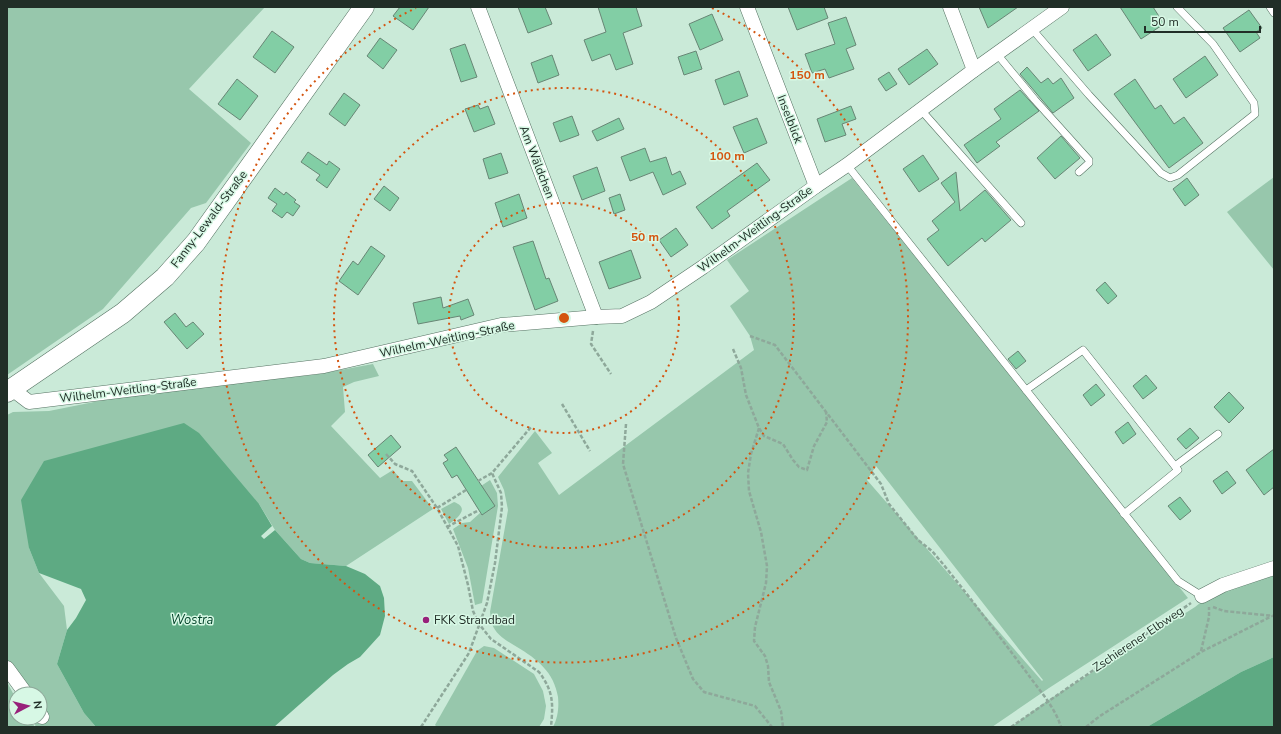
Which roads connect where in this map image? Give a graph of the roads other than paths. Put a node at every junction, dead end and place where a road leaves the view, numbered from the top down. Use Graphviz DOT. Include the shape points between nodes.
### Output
graph roads {
  1 [pos="364,7"];
  2 [pos="478,7"];
  3 [pos="747,7"];
  4 [pos="950,7"];
  5 [pos="1062,7"];
  6 [pos="1177,7"];
  7 [pos="1270,7"];
  8 [pos="1274,13"];
  9 [pos="1032,29"];
  10 [pos="997,54"];
  11 [pos="974,70"];
  12 [pos="921,110"];
  13 [pos="848,165"];
  14 [pos="1079,172"];
  15 [pos="816,186"];
  16 [pos="1021,223"];
  17 [pos="596,317"];
  18 [pos="1026,390"];
  19 [pos="9,391"];
  20 [pos="1218,434"];
  21 [pos="1175,466"];
  22 [pos="1124,514"];
  23 [pos="1274,568"];
  24 [pos="1202,596"];
  25 [pos="7,668"];
  26 [pos="20,686"];
  1 -- 19 [label="street, Fanny-Lewald-Straße" via="196,242 165,277 123,313"];
  2 -- 17 [label="street, Am Wäldchen"];
  3 -- 15 [label="street, Inselblick"];
  4 -- 11 [label="street"];
  5 -- 9 [label="street, Wilhelm-Weitling-Straße"];
  6 -- 9 [label="lane" via="1212,44 1254,103 1255,114 1178,176 1170,178 1161,173"];
  7 -- 8 [label="lane"];
  9 -- 10 [label="street, Wilhelm-Weitling-Straße"];
  10 -- 11 [label="street, Wilhelm-Weitling-Straße"];
  10 -- 14 [label="lane" via="1088,160 1089,163"];
  11 -- 12 [label="street, Wilhelm-Weitling-Straße"];
  12 -- 13 [label="street, Wilhelm-Weitling-Straße"];
  12 -- 16 [label="lane"];
  13 -- 15 [label="street, Wilhelm-Weitling-Straße"];
  13 -- 18 [label="lane"];
  15 -- 17 [label="street, Wilhelm-Weitling-Straße" via="651,302 622,316"];
  17 -- 19 [label="street, Wilhelm-Weitling-Straße" via="501,325 309,368 29,402"];
  18 -- 21 [label="lane" via="1083,350"];
  18 -- 22 [label="lane"];
  20 -- 21 [label="lane"];
  21 -- 22 [label="lane" via="1178,470"];
  22 -- 24 [label="lane" via="1178,581"];
  23 -- 24 [label="street" via="1223,585"];
  25 -- 26 [label="street"];
}
